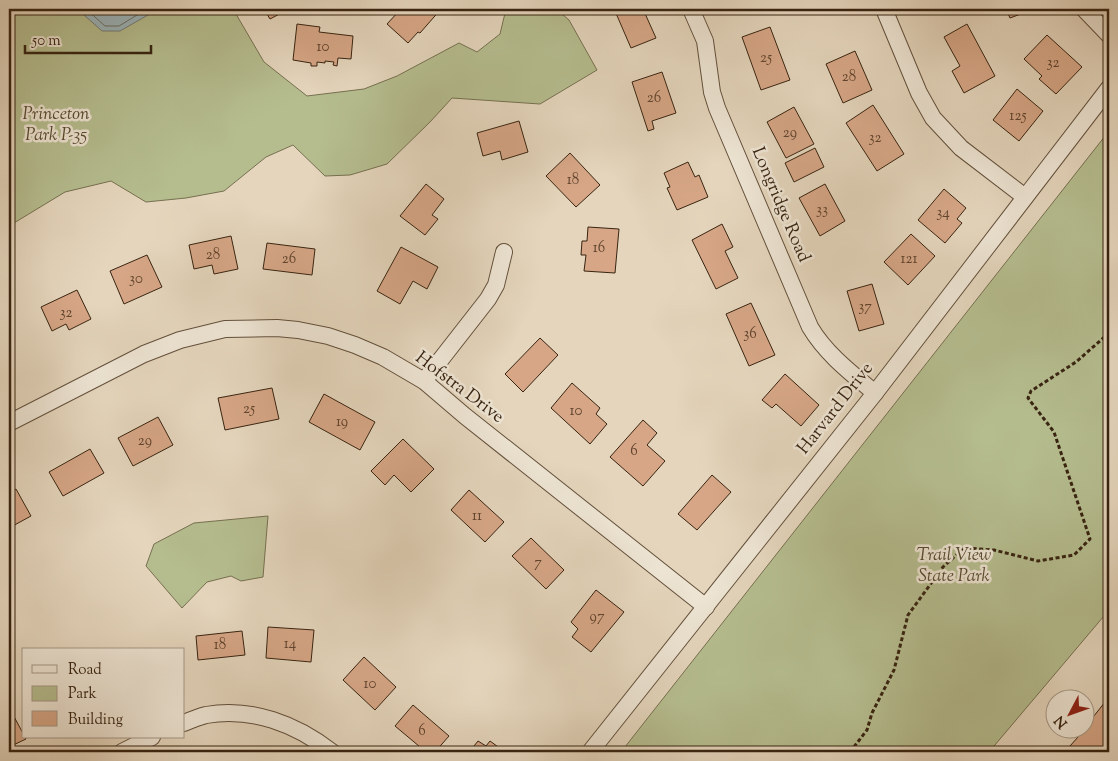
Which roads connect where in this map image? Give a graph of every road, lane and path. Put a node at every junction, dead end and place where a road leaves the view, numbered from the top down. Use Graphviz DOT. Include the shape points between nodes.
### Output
graph roads {
  1 [pos="691,9"];
  2 [pos="884,9"];
  3 [pos="1084,9"];
  4 [pos="1109,35"];
  5 [pos="1109,88"];
  6 [pos="1025,197"];
  7 [pos="504,252"];
  8 [pos="1109,333"];
  9 [pos="424,381"];
  10 [pos="875,393"];
  11 [pos="9,423"];
  12 [pos="706,606"];
  13 [pos="185,723"];
  14 [pos="150,738"];
  15 [pos="122,752"];
  16 [pos="332,752"];
  17 [pos="590,752"];
  18 [pos="850,752"];
  1 -- 10 [label="street, Longridge Road" via="705,42 717,108 810,326 833,358"];
  2 -- 6 [label="street" via="919,93 933,118 961,148"];
  3 -- 4 [label="street"];
  5 -- 6 [label="street, Harvard Drive"];
  6 -- 10 [label="street, Harvard Drive"];
  7 -- 9 [label="street" via="496,285 488,300"];
  8 -- 18 [label="path" via="1076,362 1031,391 1028,398 1054,432 1090,540 1074,555 1038,560 994,550 964,548 943,567 908,615 894,670 867,730"];
  9 -- 11 [label="street, Hofstra Drive" via="382,357 328,336 278,328 225,329 180,340 144,354"];
  9 -- 12 [label="street, Hofstra Drive"];
  10 -- 12 [label="street, Harvard Drive"];
  12 -- 17 [label="street, Harvard Drive"];
  13 -- 16 [label="street" via="205,715 233,713 268,718 313,737"];
  14 -- 15 [label="street"];
}
